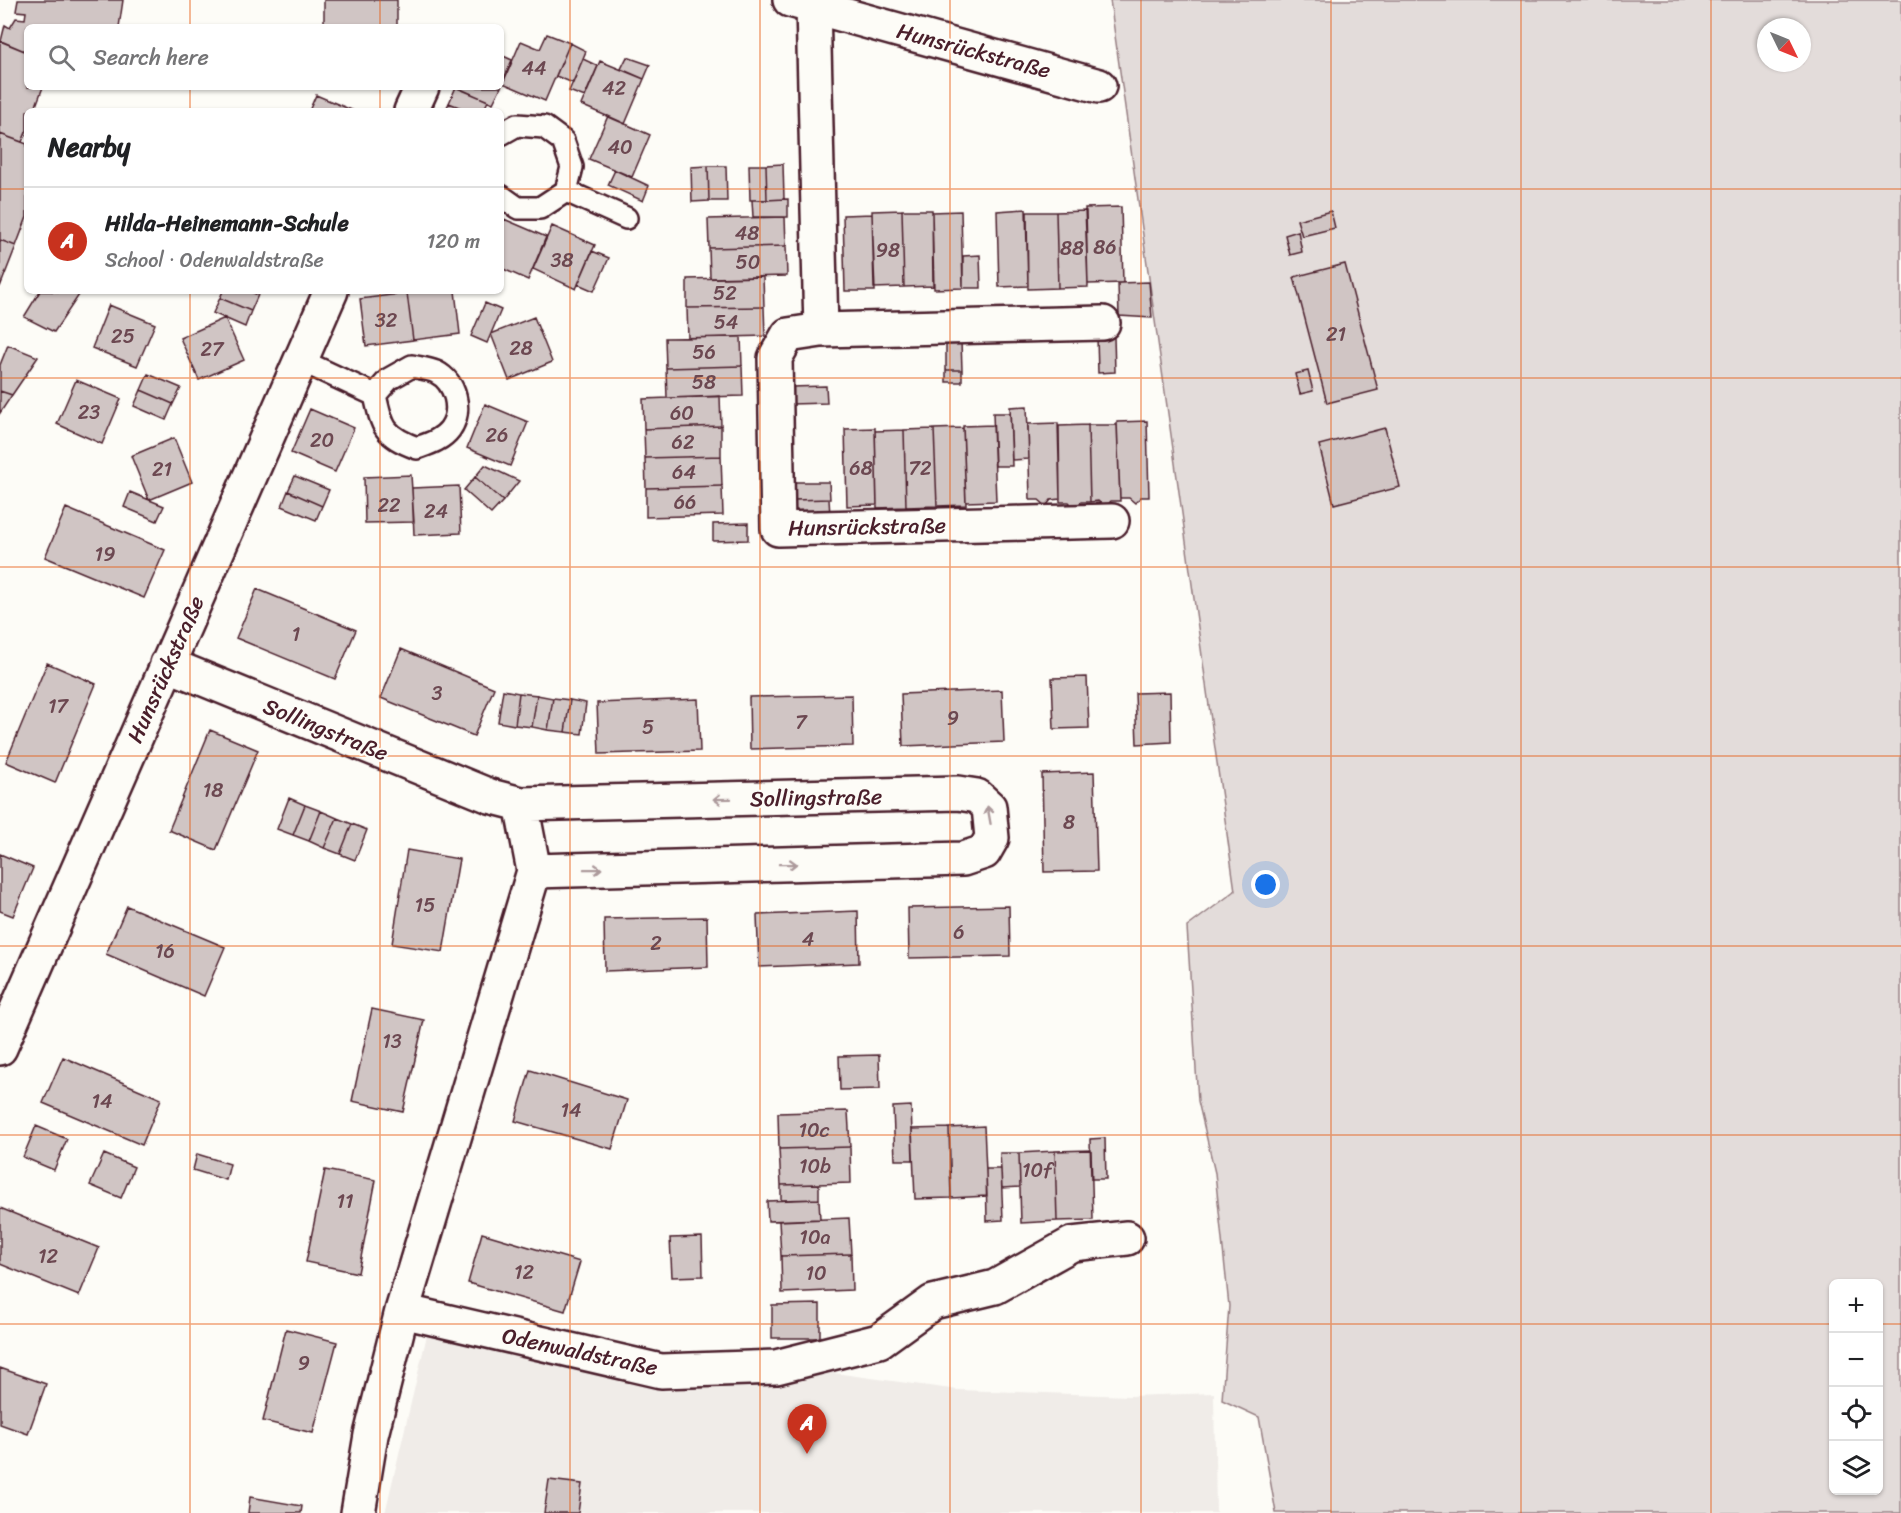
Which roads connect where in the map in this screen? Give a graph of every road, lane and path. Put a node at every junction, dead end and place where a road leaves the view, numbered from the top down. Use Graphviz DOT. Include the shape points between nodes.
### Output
graph roads {
  1 [pos="802,3"];
  2 [pos="1099,86"];
  3 [pos="421,90"];
  4 [pos="412,108"];
  5 [pos="504,132"];
  6 [pos="566,191"];
  7 [pos="504,198"];
  8 [pos="626,218"];
  9 [pos="330,294"];
  10 [pos="1103,323"];
  11 [pos="821,330"];
  12 [pos="300,360"];
  13 [pos="375,394"];
  14 [pos="1112,521"];
  15 [pos="168,664"];
  16 [pos="521,804"];
  17 [pos="534,871"];
  18 [pos="0,1048"];
  19 [pos="1127,1238"];
  20 [pos="402,1311"];
  21 [pos="358,1513"];
  1 -- 2 [label="street, Hunsrückstraße"];
  1 -- 11 [label="street, Hunsrückstraße"];
  3 -- 4 [label="street"];
  5 -- 6 [label="lane" via="517,125 544,127 563,141 572,167"];
  6 -- 7 [label="lane" via="540,208 519,208"];
  6 -- 8 [label="lane"];
  9 -- 12 [label="street, Hunsrückstraße"];
  10 -- 11 [label="street, Hunsrückstraße"];
  11 -- 14 [label="street, Hunsrückstraße" via="788,335 775,358 778,529"];
  12 -- 13 [label="lane"];
  12 -- 15 [label="street, Hunsrückstraße"];
  15 -- 16 [label="street, Sollingstraße" via="490,796"];
  15 -- 18 [label="street, Hunsrückstraße"];
  16 -- 17 [label="street"];
  17 -- 16 [label="street, Sollingstraße, one-way" via="963,859 984,852 992,838 989,807 977,796 958,793"];
  17 -- 20 [label="street"];
  19 -- 20 [label="street, Odenwaldstraße" via="1072,1244 995,1287 933,1302 879,1341 776,1367 661,1371"];
  20 -- 21 [label="street" via="371,1435"];
}
